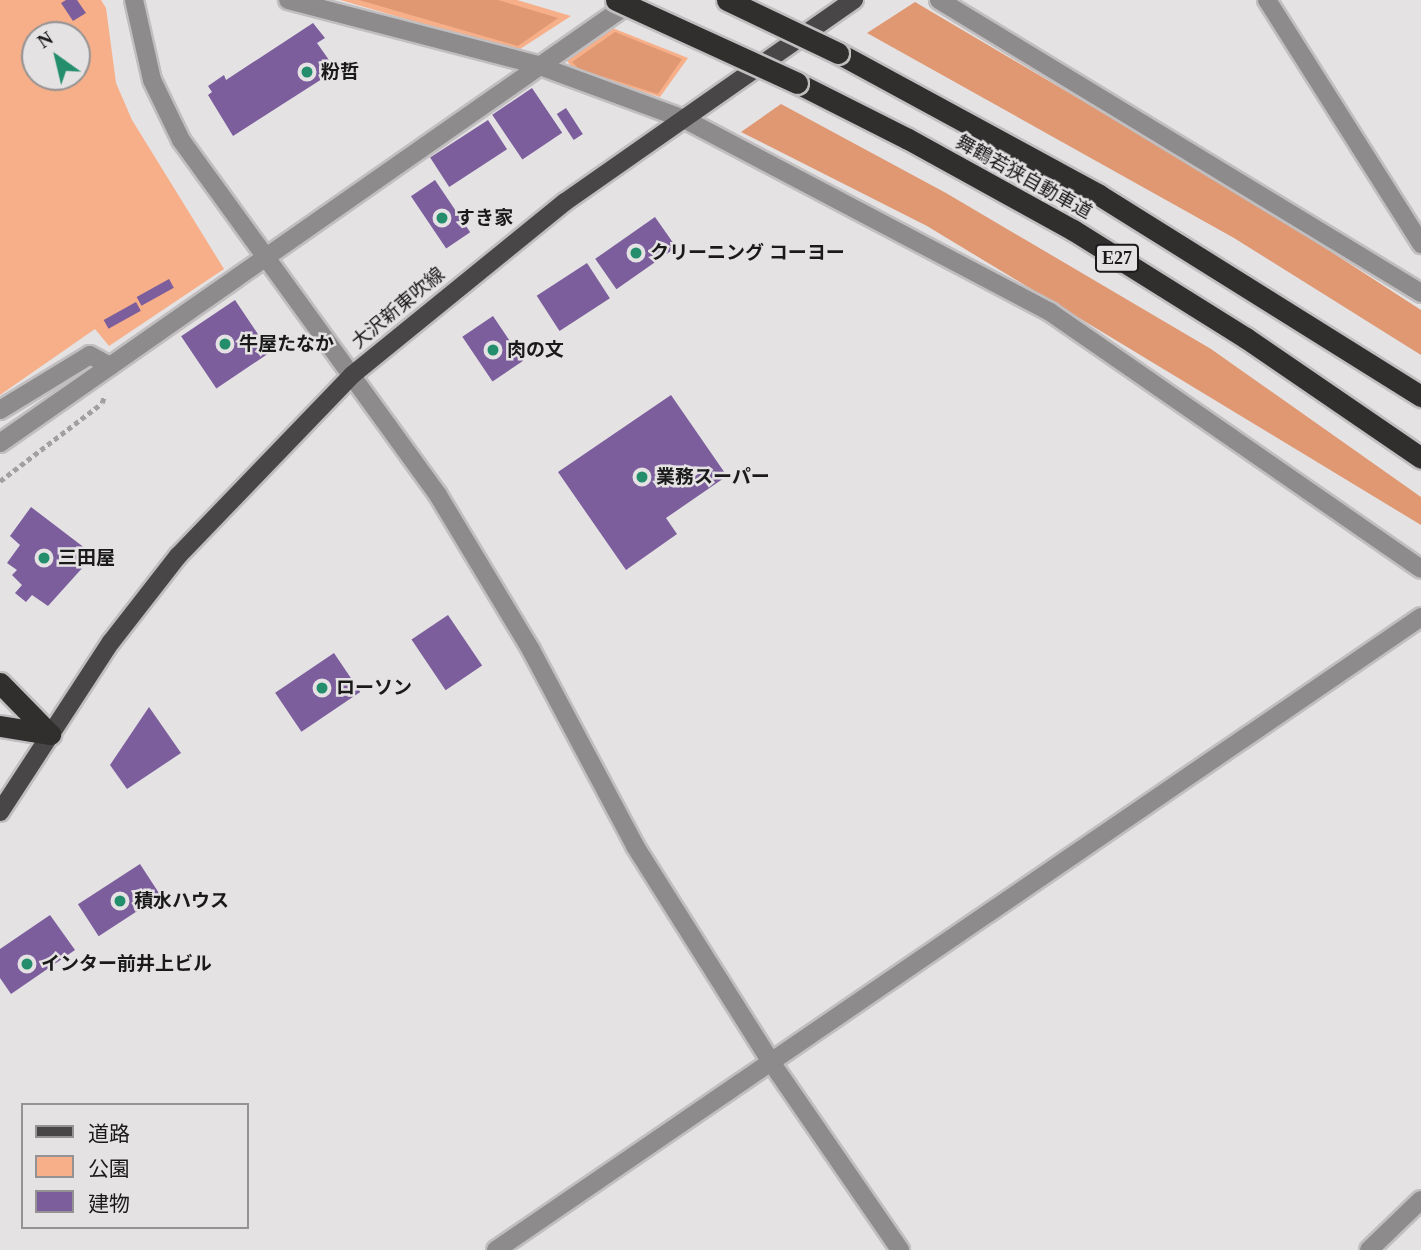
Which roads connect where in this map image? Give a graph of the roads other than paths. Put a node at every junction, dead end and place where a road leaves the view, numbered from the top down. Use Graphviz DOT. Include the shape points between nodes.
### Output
graph roads {
  1 [pos="134,0"];
  2 [pos="288,0"];
  3 [pos="616,0"];
  4 [pos="634,0"];
  5 [pos="727,0"];
  6 [pos="855,0"];
  7 [pos="939,0"];
  8 [pos="1267,0"];
  9 [pos="537,65"];
  10 [pos="684,118"];
  11 [pos="1421,244"];
  12 [pos="264,257"];
  13 [pos="1421,293"];
  14 [pos="110,366"];
  15 [pos="352,375"];
  16 [pos="1421,396"];
  17 [pos="0,410"];
  18 [pos="0,443"];
  19 [pos="1421,458"];
  20 [pos="1421,569"];
  21 [pos="1421,617"];
  22 [pos="0,683"];
  23 [pos="0,726"];
  24 [pos="50,734"];
  25 [pos="0,812"];
  26 [pos="771,1062"];
  27 [pos="1421,1200"];
  28 [pos="496,1250"];
  29 [pos="900,1250"];
  30 [pos="1369,1250"];
  1 -- 12 [label="street" via="152,79 167,114"];
  2 -- 9 [label="street"];
  3 -- 19 [label="highway, 舞鶴若狭自動車道 / E27, bridge" via="797,83 1073,230 1245,338"];
  4 -- 9 [label="street"];
  5 -- 16 [label="highway, 舞鶴若狭自動車道 / E27, bridge" via="838,52 1099,195"];
  6 -- 10 [label="main road, 大沢新東吹線"];
  7 -- 13 [label="street"];
  8 -- 11 [label="street"];
  9 -- 10 [label="street"];
  9 -- 12 [label="street"];
  10 -- 15 [label="main road, 大沢新東吹線" via="486,263"];
  10 -- 20 [label="street" via="1050,312"];
  12 -- 14 [label="street"];
  12 -- 15 [label="street"];
  14 -- 17 [label="street" via="90,355"];
  14 -- 18 [label="street"];
  15 -- 24 [label="main road, 大沢新東吹線" via="178,555 111,642"];
  15 -- 26 [label="street" via="438,495 531,650 635,846"];
  21 -- 26 [label="street"];
  22 -- 24 [label="highway"];
  23 -- 24 [label="highway"];
  24 -- 25 [label="main road, 大沢新東吹線"];
  26 -- 28 [label="street"];
  26 -- 29 [label="street"];
  27 -- 30 [label="street"];
}
